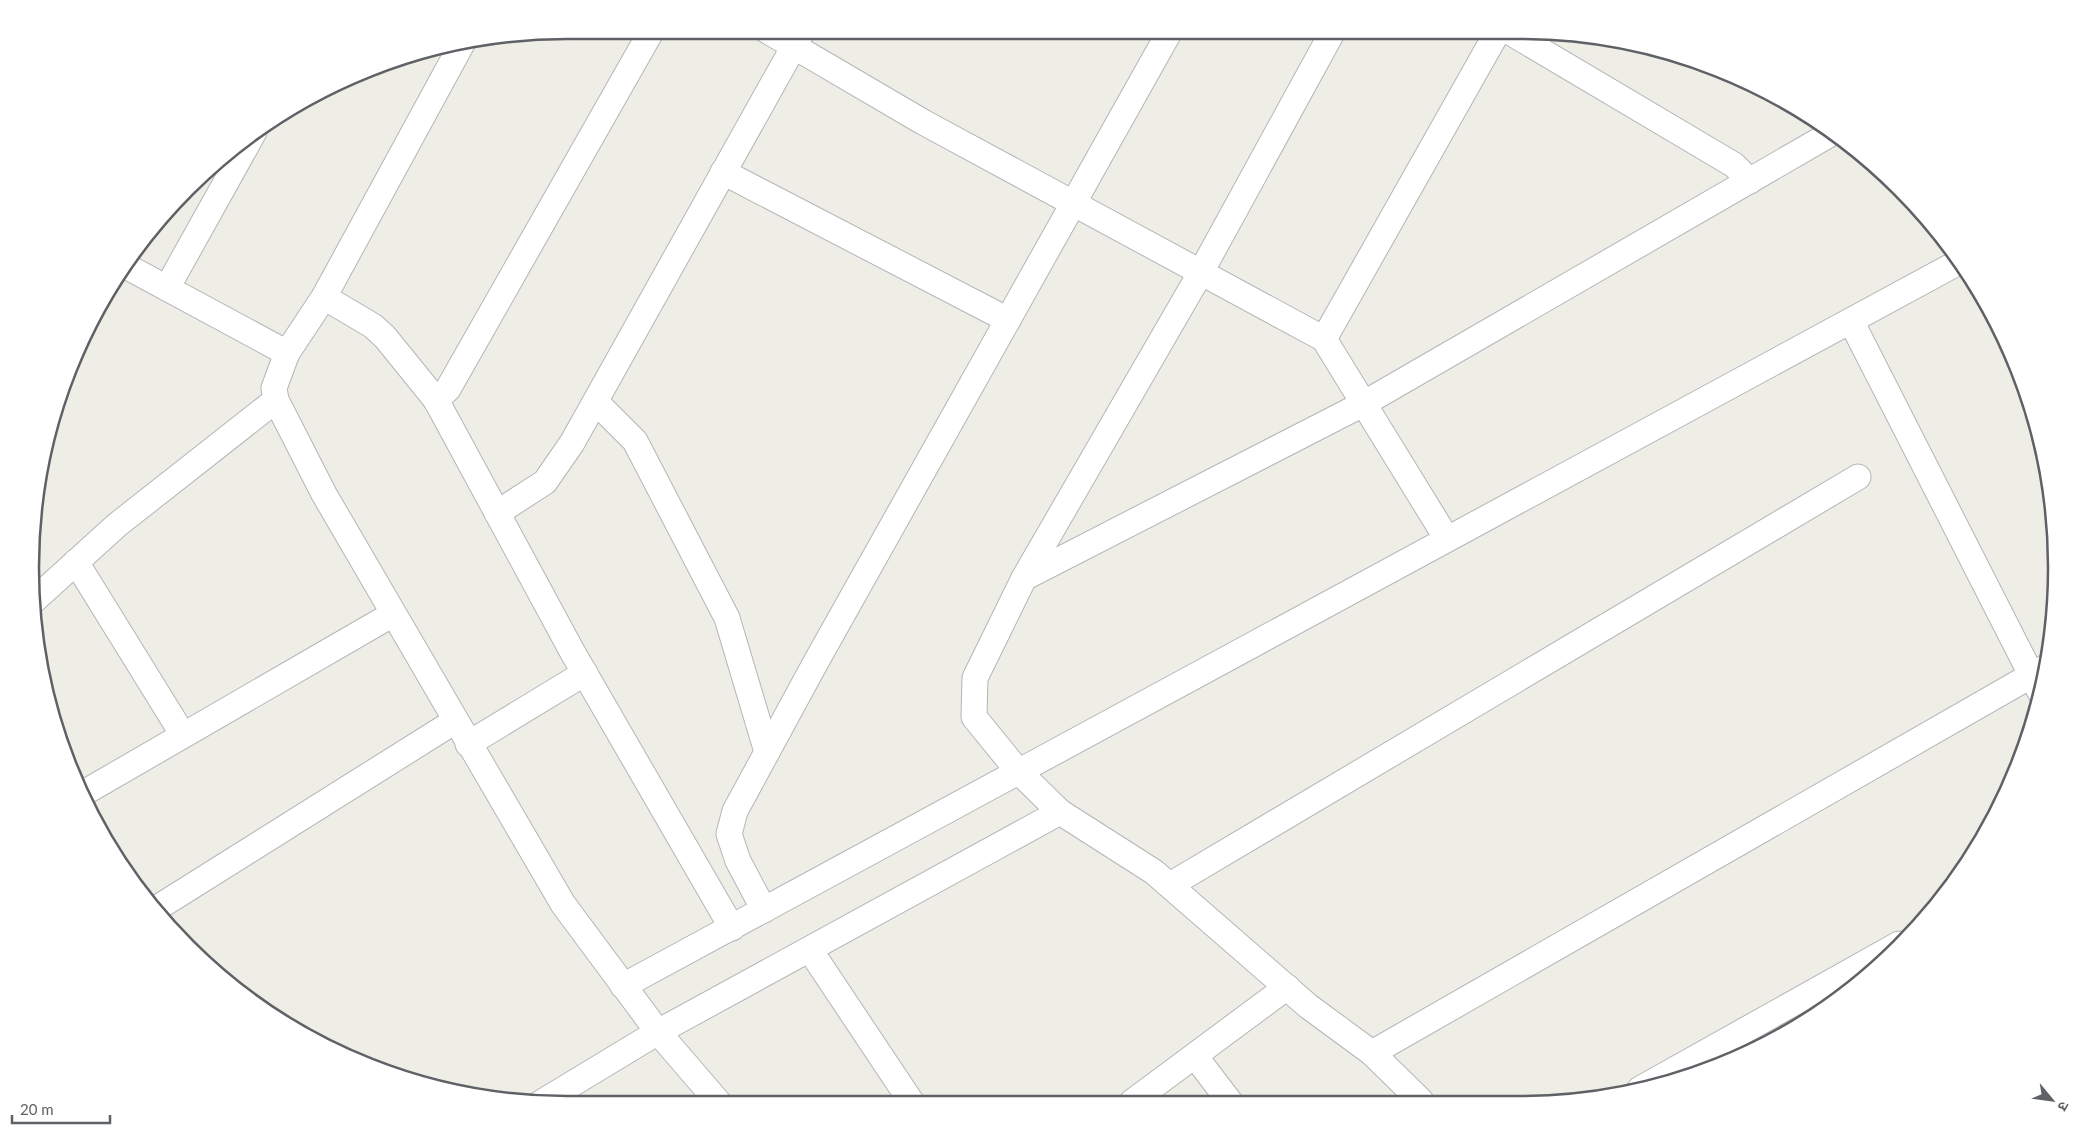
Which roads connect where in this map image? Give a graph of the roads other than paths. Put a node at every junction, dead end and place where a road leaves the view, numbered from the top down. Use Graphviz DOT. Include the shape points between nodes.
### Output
graph roads {
  1 [pos="647,39"];
  2 [pos="798,39"];
  3 [pos="800,39"];
  4 [pos="1166,39"];
  5 [pos="1329,39"];
  6 [pos="1493,39"];
  7 [pos="1522,39"];
  8 [pos="458,50"];
  9 [pos="1825,137"];
  10 [pos="244,149"];
  11 [pos="723,172"];
  12 [pos="1750,180"];
  13 [pos="1074,203"];
  14 [pos="1953,266"];
  15 [pos="132,269"];
  16 [pos="1201,272"];
  17 [pos="167,288"];
  18 [pos="324,297"];
  19 [pos="1008,320"];
  20 [pos="1851,321"];
  21 [pos="1324,340"];
  22 [pos="287,353"];
  23 [pos="276,400"];
  24 [pos="436,400"];
  25 [pos="596,402"];
  26 [pos="1363,404"];
  27 [pos="1858,477"];
  28 [pos="497,513"];
  29 [pos="1447,539"];
  30 [pos="76,562"];
  31 [pos="1024,578"];
  32 [pos="40,594"];
  33 [pos="393,614"];
  34 [pos="585,673"];
  35 [pos="2037,676"];
  36 [pos="2036,680"];
  37 [pos="455,721"];
  38 [pos="183,735"];
  39 [pos="468,744"];
  40 [pos="767,752"];
  41 [pos="1018,771"];
  42 [pos="88,790"];
  43 [pos="1060,812"];
  44 [pos="1170,885"];
  45 [pos="161,905"];
  46 [pos="764,910"];
  47 [pos="732,928"];
  48 [pos="810,950"];
  49 [pos="1875,959"];
  50 [pos="623,986"];
  51 [pos="1287,988"];
  52 [pos="658,1032"];
  53 [pos="1372,1053"];
  54 [pos="1195,1056"];
  55 [pos="1698,1065"];
  56 [pos="552,1096"];
  57 [pos="713,1096"];
  58 [pos="907,1096"];
  59 [pos="1140,1096"];
  60 [pos="1225,1096"];
  61 [pos="1415,1096"];
  1 -- 24 [label="street" via="448,389"];
  2 -- 11 [label="street"];
  3 -- 13 [label="street" via="923,122"];
  4 -- 13 [label="street"];
  5 -- 16 [label="street"];
  6 -- 21 [label="street"];
  7 -- 12 [label="street" via="1734,165"];
  8 -- 18 [label="street"];
  9 -- 12 [label="street"];
  10 -- 17 [label="street"];
  11 -- 19 [label="street"];
  11 -- 25 [label="street"];
  12 -- 26 [label="street"];
  13 -- 16 [label="street"];
  13 -- 19 [label="street"];
  14 -- 20 [label="street"];
  15 -- 17 [label="street"];
  16 -- 21 [label="street"];
  16 -- 31 [label="street"];
  17 -- 22 [label="street"];
  18 -- 22 [label="street"];
  18 -- 24 [label="street" via="373,326 385,337"];
  19 -- 40 [label="street"];
  20 -- 29 [label="street"];
  20 -- 35 [label="street"];
  21 -- 26 [label="street"];
  22 -- 23 [label="street" via="274,388"];
  23 -- 30 [label="street" via="117,525"];
  23 -- 33 [label="street" via="324,494"];
  24 -- 28 [label="street"];
  25 -- 28 [label="street" via="545,482"];
  25 -- 40 [label="street" via="635,442 727,618"];
  26 -- 29 [label="street"];
  26 -- 31 [label="street"];
  27 -- 44 [label="street"];
  28 -- 34 [label="street"];
  29 -- 41 [label="street"];
  30 -- 32 [label="street"];
  30 -- 38 [label="street"];
  31 -- 41 [label="street" via="975,678 974,717"];
  33 -- 37 [label="street"];
  33 -- 38 [label="street"];
  34 -- 39 [label="street"];
  34 -- 47 [label="street"];
  36 -- 53 [label="street"];
  37 -- 39 [label="street"];
  37 -- 45 [label="street"];
  38 -- 42 [label="street"];
  39 -- 50 [label="street" via="563,904"];
  40 -- 46 [label="street" via="735,810 729,834 738,861"];
  41 -- 43 [label="street"];
  41 -- 46 [label="street"];
  43 -- 44 [label="street"];
  43 -- 48 [label="street"];
  44 -- 51 [label="street"];
  46 -- 47 [label="street"];
  47 -- 50 [label="street"];
  48 -- 52 [label="street"];
  48 -- 58 [label="street"];
  49 -- 55 [label="street"];
  50 -- 52 [label="street"];
  51 -- 53 [label="street"];
  51 -- 54 [label="street"];
  52 -- 56 [label="street"];
  52 -- 57 [label="street"];
  53 -- 61 [label="street"];
  54 -- 59 [label="street"];
  54 -- 60 [label="street"];
}
